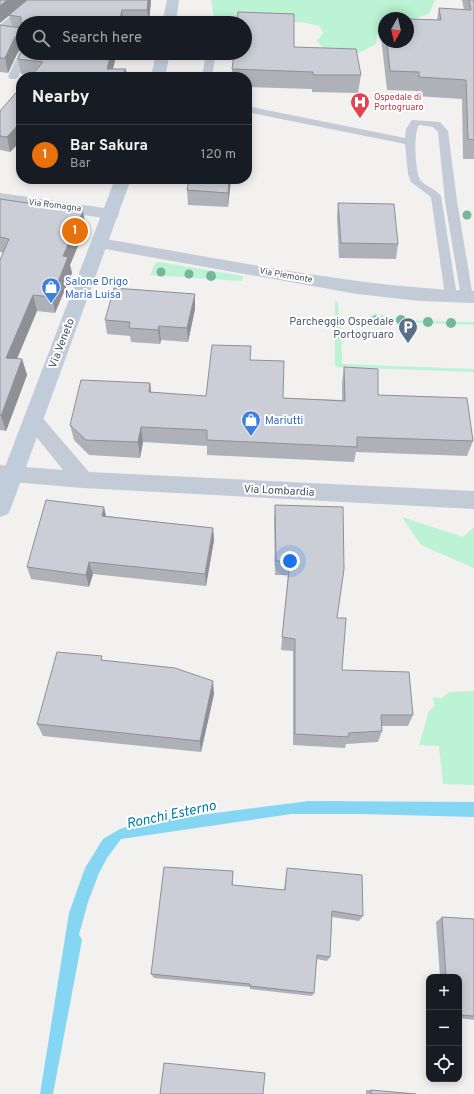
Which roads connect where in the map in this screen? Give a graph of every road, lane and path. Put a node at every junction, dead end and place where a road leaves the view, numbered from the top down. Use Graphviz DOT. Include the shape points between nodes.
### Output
graph roads {
  1 [pos="38,0"];
  2 [pos="173,0"];
  3 [pos="20,16"];
  4 [pos="170,16"];
  5 [pos="16,19"];
  6 [pos="0,33"];
  7 [pos="15,36"];
  8 [pos="21,60"];
  9 [pos="162,60"];
  10 [pos="210,60"];
  11 [pos="159,72"];
  12 [pos="208,72"];
  13 [pos="13,77"];
  14 [pos="252,110"];
  15 [pos="410,142"];
  16 [pos="122,184"];
  17 [pos="0,198"];
  18 [pos="110,214"];
  19 [pos="100,243"];
  20 [pos="464,297"];
  21 [pos="32,420"];
  22 [pos="6,473"];
  23 [pos="84,480"];
  24 [pos="474,500"];
  25 [pos="0,508"];
  1 -- 3 [label="street"];
  2 -- 4 [label="main road"];
  5 -- 6 [label="street"];
  6 -- 7 [label="street"];
  8 -- 13 [label="lane"];
  9 -- 11 [label="main road"];
  10 -- 12 [label="lane"];
  14 -- 15 [label="lane"];
  15 -- 20 [label="lane" via="413,174 416,182 436,196"];
  15 -- 20 [label="lane" via="411,129 416,122 436,124 443,131"];
  16 -- 18 [label="main road, Via Veneto"];
  17 -- 18 [label="street, Via Romagna"];
  18 -- 19 [label="main road, Via Veneto"];
  19 -- 20 [label="street, Via Piemonte" via="357,288"];
  19 -- 21 [label="main road, Via Veneto"];
  21 -- 22 [label="main road, Via Veneto"];
  21 -- 23 [label="street"];
  22 -- 23 [label="street, Via Lombardia"];
  22 -- 25 [label="main road, Via Veneto"];
  23 -- 24 [label="street, Via Lombardia"];
}
